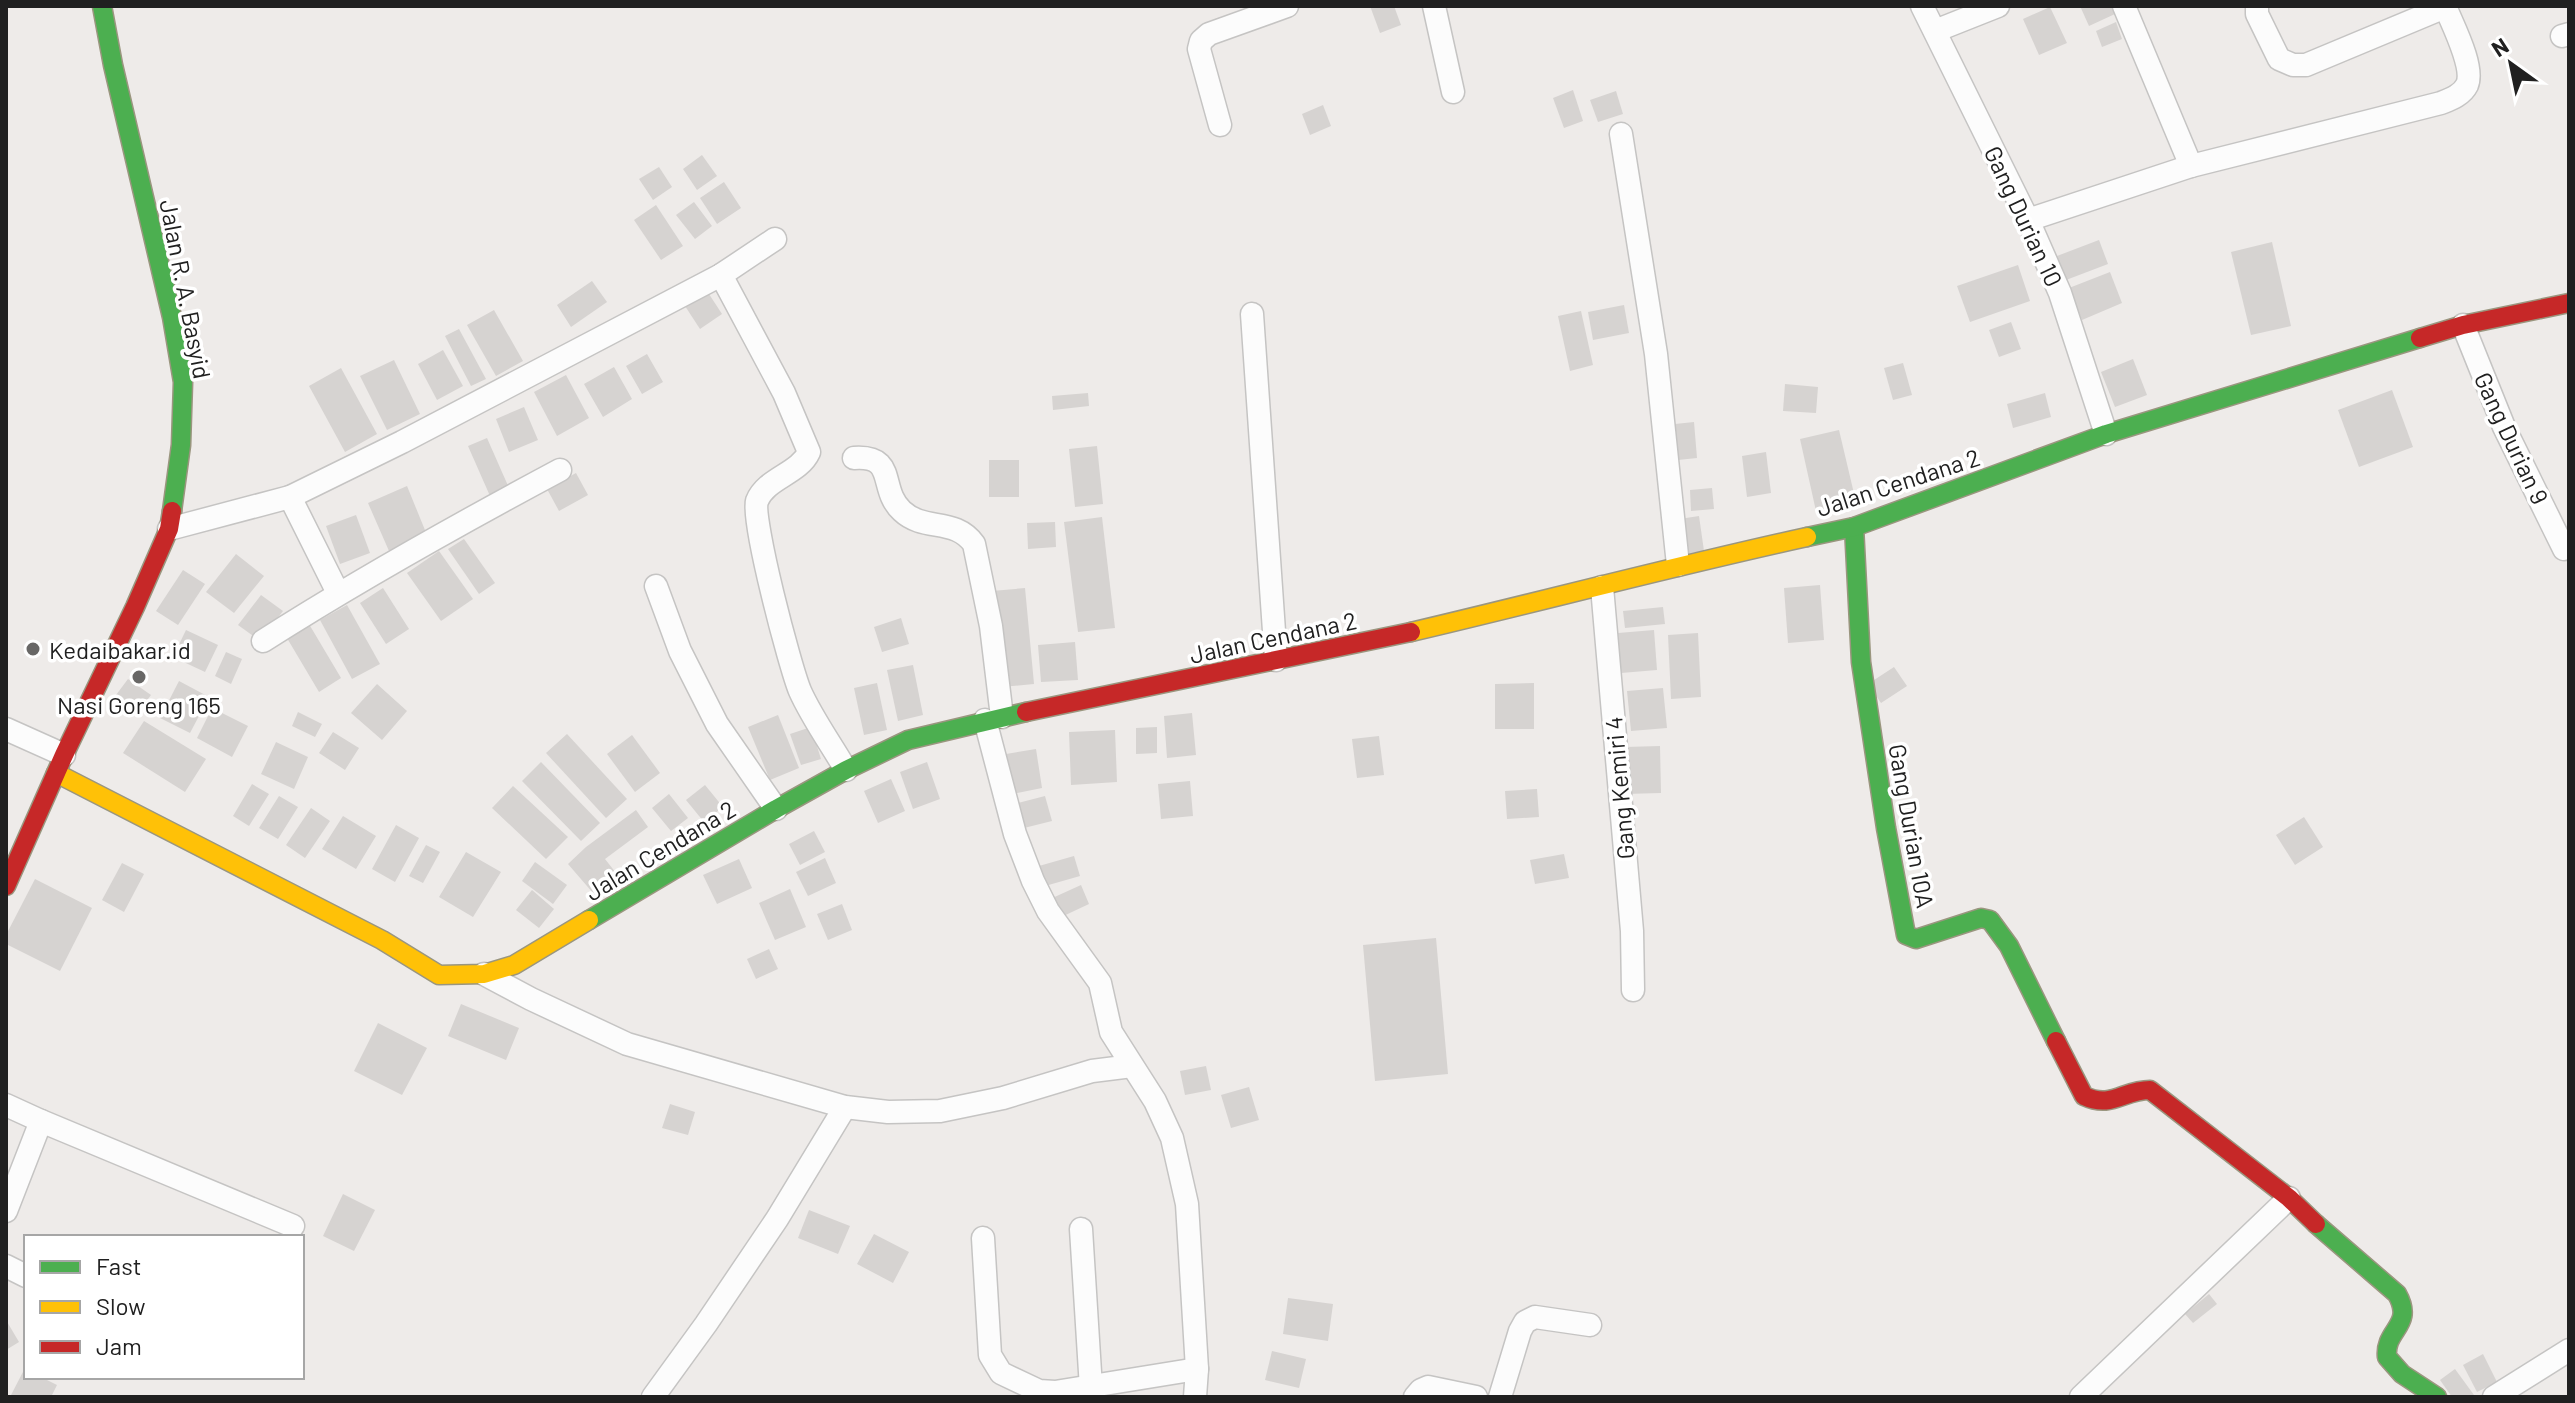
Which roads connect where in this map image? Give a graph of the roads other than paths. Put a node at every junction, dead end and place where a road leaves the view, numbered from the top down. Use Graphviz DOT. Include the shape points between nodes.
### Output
graph roads {
  1 [pos="102,6"];
  2 [pos="1287,6"];
  3 [pos="1434,6"];
  4 [pos="1922,6"];
  5 [pos="1998,6"];
  6 [pos="2124,6"];
  7 [pos="2257,6"];
  8 [pos="2445,7"];
  9 [pos="1935,31"];
  10 [pos="1453,92"];
  11 [pos="1220,125"];
  12 [pos="1621,134"];
  13 [pos="2191,166"];
  14 [pos="2028,220"];
  15 [pos="775,239"];
  16 [pos="721,275"];
  17 [pos="2569,303"];
  18 [pos="1252,314"];
  19 [pos="2463,325"];
  20 [pos="2106,434"];
  21 [pos="854,458"];
  22 [pos="560,470"];
  23 [pos="290,497"];
  24 [pos="1854,527"];
  25 [pos="169,529"];
  26 [pos="2564,549"];
  27 [pos="1678,565"];
  28 [pos="656,586"];
  29 [pos="1602,587"];
  30 [pos="338,593"];
  31 [pos="263,641"];
  32 [pos="1276,660"];
  33 [pos="993,718"];
  34 [pos="6,729"];
  35 [pos="60,764"];
  36 [pos="846,770"];
  37 [pos="776,809"];
  38 [pos="6,886"];
  39 [pos="484,974"];
  40 [pos="1633,990"];
  41 [pos="1132,1066"];
  42 [pos="6,1105"];
  43 [pos="845,1107"];
  44 [pos="41,1121"];
  45 [pos="2289,1198"];
  46 [pos="6,1211"];
  47 [pos="293,1226"];
  48 [pos="1081,1229"];
  49 [pos="983,1238"];
  50 [pos="6,1266"];
  51 [pos="24,1275"];
  52 [pos="1590,1325"];
  53 [pos="2569,1350"];
  54 [pos="1197,1369"];
  55 [pos="1091,1388"];
  56 [pos="653,1397"];
  57 [pos="1195,1397"];
  58 [pos="1415,1397"];
  59 [pos="1476,1397"];
  60 [pos="1500,1397"];
  61 [pos="2081,1397"];
  62 [pos="2437,1397"];
  63 [pos="2494,1397"];
  1 -- 25 [label="street, Jalan R. A. Basyid" via="183,382"];
  2 -- 11 [label="street" via="1201,41"];
  3 -- 10 [label="street"];
  4 -- 9 [label="street, Gang Durian 10"];
  5 -- 9 [label="street"];
  6 -- 13 [label="street"];
  7 -- 8 [label="street" via="2279,59 2293,65 2306,65"];
  8 -- 13 [label="street" via="2469,68 2467,85 2457,96"];
  9 -- 14 [label="street, Gang Durian 10"];
  12 -- 27 [label="street" via="1656,354"];
  13 -- 14 [label="street"];
  14 -- 20 [label="street, Gang Durian 10" via="2060,293"];
  15 -- 16 [label="street"];
  16 -- 23 [label="street"];
  16 -- 36 [label="street" via="809,452 758,498 757,519 793,673"];
  17 -- 19 [label="street, Jalan Cendana 2"];
  18 -- 32 [label="street"];
  19 -- 20 [label="street, Jalan Cendana 2"];
  19 -- 26 [label="street, Gang Durian 9" via="2504,427"];
  20 -- 24 [label="street, Jalan Cendana 2"];
  21 -- 33 [label="street" via="878,461 892,500 903,512 915,520 958,529 974,544 991,626"];
  22 -- 30 [label="street"];
  23 -- 25 [label="street"];
  23 -- 30 [label="street"];
  24 -- 27 [label="street, Jalan Cendana 2"];
  24 -- 45 [label="street, Gang Durian 10A" via="1861,662 1906,935 1916,939 1981,918 1990,920 2009,946 2084,1096 2097,1104 2150,1090"];
  25 -- 35 [label="street, Jalan R. A. Basyid"];
  27 -- 29 [label="street, Jalan Cendana 2"];
  28 -- 37 [label="street" via="680,651 717,724"];
  29 -- 32 [label="street, Jalan Cendana 2"];
  29 -- 40 [label="street, Gang Kemiri 4"];
  30 -- 31 [label="street"];
  32 -- 33 [label="street, Jalan Cendana 2"];
  33 -- 36 [label="street, Jalan Cendana 2" via="908,740"];
  33 -- 41 [label="street" via="1015,834 1033,881 1100,983 1111,1032"];
  34 -- 35 [label="street"];
  35 -- 38 [label="street, Jalan R. A. Basyid"];
  35 -- 39 [label="street, Jalan Cendana 2" via="439,975"];
  36 -- 37 [label="street, Jalan Cendana 2"];
  37 -- 39 [label="street, Jalan Cendana 2" via="514,965"];
  39 -- 43 [label="street" via="627,1044"];
  41 -- 43 [label="street" via="1092,1071 940,1111"];
  41 -- 54 [label="street" via="1172,1138 1187,1204"];
  42 -- 44 [label="street"];
  43 -- 56 [label="street" via="777,1219"];
  44 -- 46 [label="street"];
  44 -- 47 [label="street"];
  45 -- 61 [label="street"];
  45 -- 62 [label="street" via="2404,1303 2405,1312 2386,1347 2387,1358"];
  48 -- 55 [label="street"];
  49 -- 55 [label="street" via="990,1355 1001,1373 1039,1391"];
  50 -- 51 [label="street"];
  52 -- 60 [label="street" via="1535,1317 1525,1322"];
  53 -- 63 [label="street"];
  54 -- 55 [label="street"];
  54 -- 57 [label="street"];
  58 -- 59 [label="street" via="1428,1387"];
}
